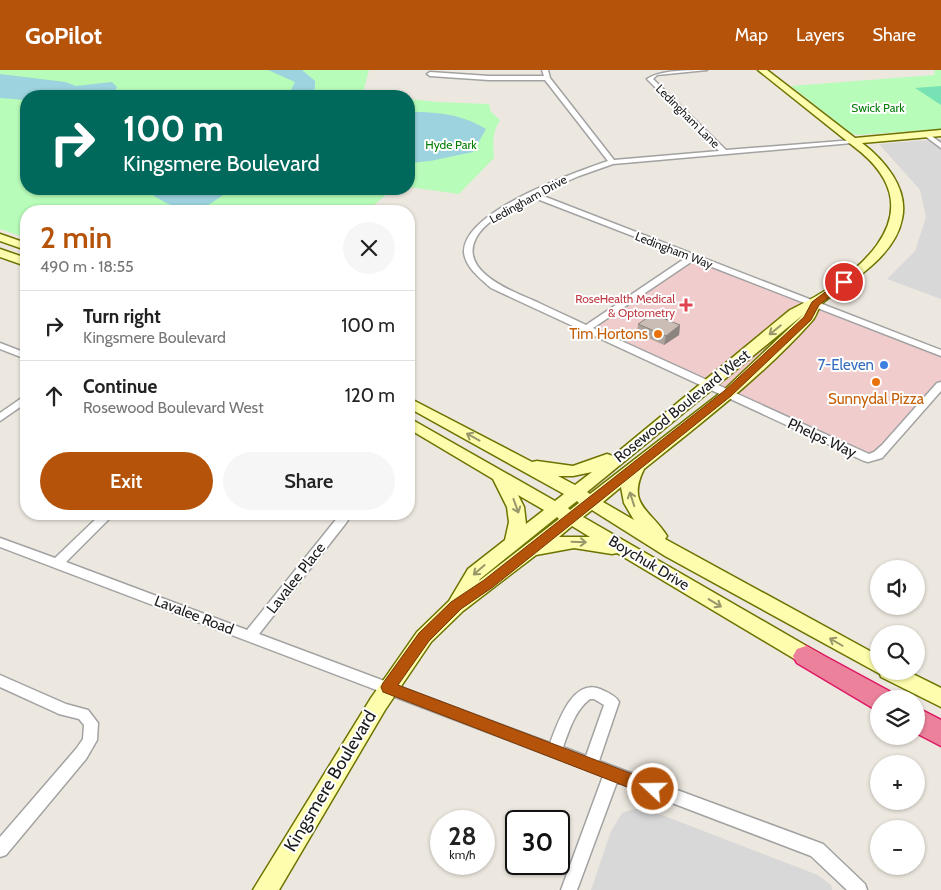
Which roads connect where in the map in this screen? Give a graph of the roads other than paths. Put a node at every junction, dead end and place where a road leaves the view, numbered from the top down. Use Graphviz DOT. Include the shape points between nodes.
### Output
graph roads {
  1 [pos="544,70"];
  2 [pos="704,70"];
  3 [pos="762,70"];
  4 [pos="430,74"];
  5 [pos="547,78"];
  6 [pos="941,134"];
  7 [pos="927,135"];
  8 [pos="852,141"];
  9 [pos="941,146"];
  10 [pos="723,152"];
  11 [pos="612,162"];
  12 [pos="533,195"];
  13 [pos="0,237"];
  14 [pos="20,245"];
  15 [pos="0,253"];
  16 [pos="694,257"];
  17 [pos="20,260"];
  18 [pos="815,304"];
  19 [pos="586,329"];
  20 [pos="0,346"];
  21 [pos="941,353"];
  22 [pos="20,354"];
  23 [pos="708,385"];
  24 [pos="941,385"];
  25 [pos="728,394"];
  26 [pos="20,403"];
  27 [pos="415,405"];
  28 [pos="0,418"];
  29 [pos="415,427"];
  30 [pos="640,442"];
  31 [pos="516,461"];
  32 [pos="637,465"];
  33 [pos="498,474"];
  34 [pos="576,493"];
  35 [pos="592,503"];
  36 [pos="564,513"];
  37 [pos="102,520"];
  38 [pos="342,520"];
  39 [pos="0,542"];
  40 [pos="513,542"];
  41 [pos="531,550"];
  42 [pos="672,550"];
  43 [pos="57,563"];
  44 [pos="658,569"];
  45 [pos="456,606"];
  46 [pos="250,636"];
  47 [pos="806,656"];
  48 [pos="870,661"];
  49 [pos="906,680"];
  50 [pos="0,681"];
  51 [pos="388,687"];
  52 [pos="873,690"];
  53 [pos="870,693"];
  54 [pos="941,698"];
  55 [pos="925,716"];
  56 [pos="941,724"];
  57 [pos="925,725"];
  58 [pos="941,734"];
  59 [pos="554,751"];
  60 [pos="590,765"];
  61 [pos="612,774"];
  62 [pos="0,849"];
  63 [pos="264,890"];
  64 [pos="569,890"];
  65 [pos="859,890"];
  1 -- 5 [label="street"];
  2 -- 10 [label="street, Ledingham Lane" via="655,74 650,79"];
  3 -- 8 [label="street, Rosewood Boulevard West"];
  4 -- 5 [label="street"];
  5 -- 11 [label="street"];
  6 -- 7 [label="street"];
  7 -- 8 [label="street"];
  7 -- 9 [label="street"];
  8 -- 10 [label="street, Ledingham Drive"];
  8 -- 18 [label="street, Rosewood Boulevard West" via="885,170 892,182 899,209 896,227 885,246 868,263"];
  10 -- 11 [label="street, Ledingham Drive"];
  11 -- 12 [label="street, Ledingham Drive" via="557,181"];
  12 -- 16 [label="street, Ledingham Way"];
  12 -- 19 [label="street, Ledingham Drive" via="495,215 480,227 470,238 470,260 494,286"];
  13 -- 14 [label="street"];
  15 -- 17 [label="street"];
  16 -- 18 [label="street, Ledingham Way"];
  16 -- 19 [label="street"];
  18 -- 21 [label="street, Ledingham Way"];
  18 -- 23 [label="street, Rosewood Boulevard West, one-way" via="795,313"];
  18 -- 25 [label="street, Rosewood Boulevard West" via="808,318"];
  19 -- 23 [label="street, Ledingham Drive"];
  20 -- 22 [label="street"];
  23 -- 25 [label="street, Phelps Way"];
  23 -- 30 [label="street, Rosewood Boulevard West"];
  24 -- 25 [label="street, Phelps Way" via="878,455 868,458"];
  25 -- 32 [label="street, Rosewood Boulevard West"];
  26 -- 28 [label="street"];
  31 -- 27 [label="street, Boychuk Drive, one-way"];
  29 -- 33 [label="street, Boychuk Drive"];
  30 -- 31 [label="street" via="586,470 550,470"];
  30 -- 34 [label="street, Rosewood Boulevard West"];
  31 -- 34 [label="street, Boychuk Drive"];
  32 -- 35 [label="street, Rosewood Boulevard West"];
  42 -- 32 [label="street, one-way" via="644,522 632,503 628,488"];
  33 -- 36 [label="street, Boychuk Drive"];
  33 -- 40 [label="street, one-way" via="514,499 519,514"];
  34 -- 35 [label="street, Boychuk Drive"];
  34 -- 36 [label="street, Kingsmere Boulevard"];
  35 -- 36 [label="street, Rosewood Boulevard West"];
  35 -- 42 [label="street, Boychuk Drive"];
  36 -- 40 [label="street, Kingsmere Boulevard"];
  36 -- 41 [label="street, Kingsmere Boulevard"];
  36 -- 44 [label="street, Boychuk Drive"];
  37 -- 43 [label="street"];
  38 -- 46 [label="street, Lavalee Place"];
  39 -- 43 [label="street, Lavalee Road"];
  40 -- 45 [label="street, Kingsmere Boulevard, one-way" via="474,574"];
  41 -- 44 [label="street, one-way" via="564,541 589,542 612,548"];
  41 -- 45 [label="street, Kingsmere Boulevard"];
  48 -- 42 [label="street, Boychuk Drive, one-way"];
  43 -- 46 [label="street, Lavalee Road"];
  44 -- 47 [label="street, Boychuk Drive, one-way"];
  45 -- 51 [label="street, Kingsmere Boulevard" via="424,637"];
  46 -- 51 [label="street, Lavalee Road"];
  47 -- 52 [label="street, Boychuk Drive"];
  47 -- 53 [label="highway"];
  49 -- 54 [label="street"];
  50 -- 62 [label="street" via="64,710 83,714 91,723 90,740 81,754"];
  51 -- 59 [label="street, Lavalee Road"];
  51 -- 63 [label="street, Kingsmere Boulevard"];
  55 -- 56 [label="street"];
  57 -- 58 [label="highway"];
  59 -- 60 [label="street, Lavalee Road"];
  59 -- 60 [label="street" via="577,700 594,692 612,702"];
  60 -- 61 [label="street, Lavalee Road"];
  61 -- 64 [label="street"];
  61 -- 65 [label="street, Lavalee Road" via="818,850"];
}
